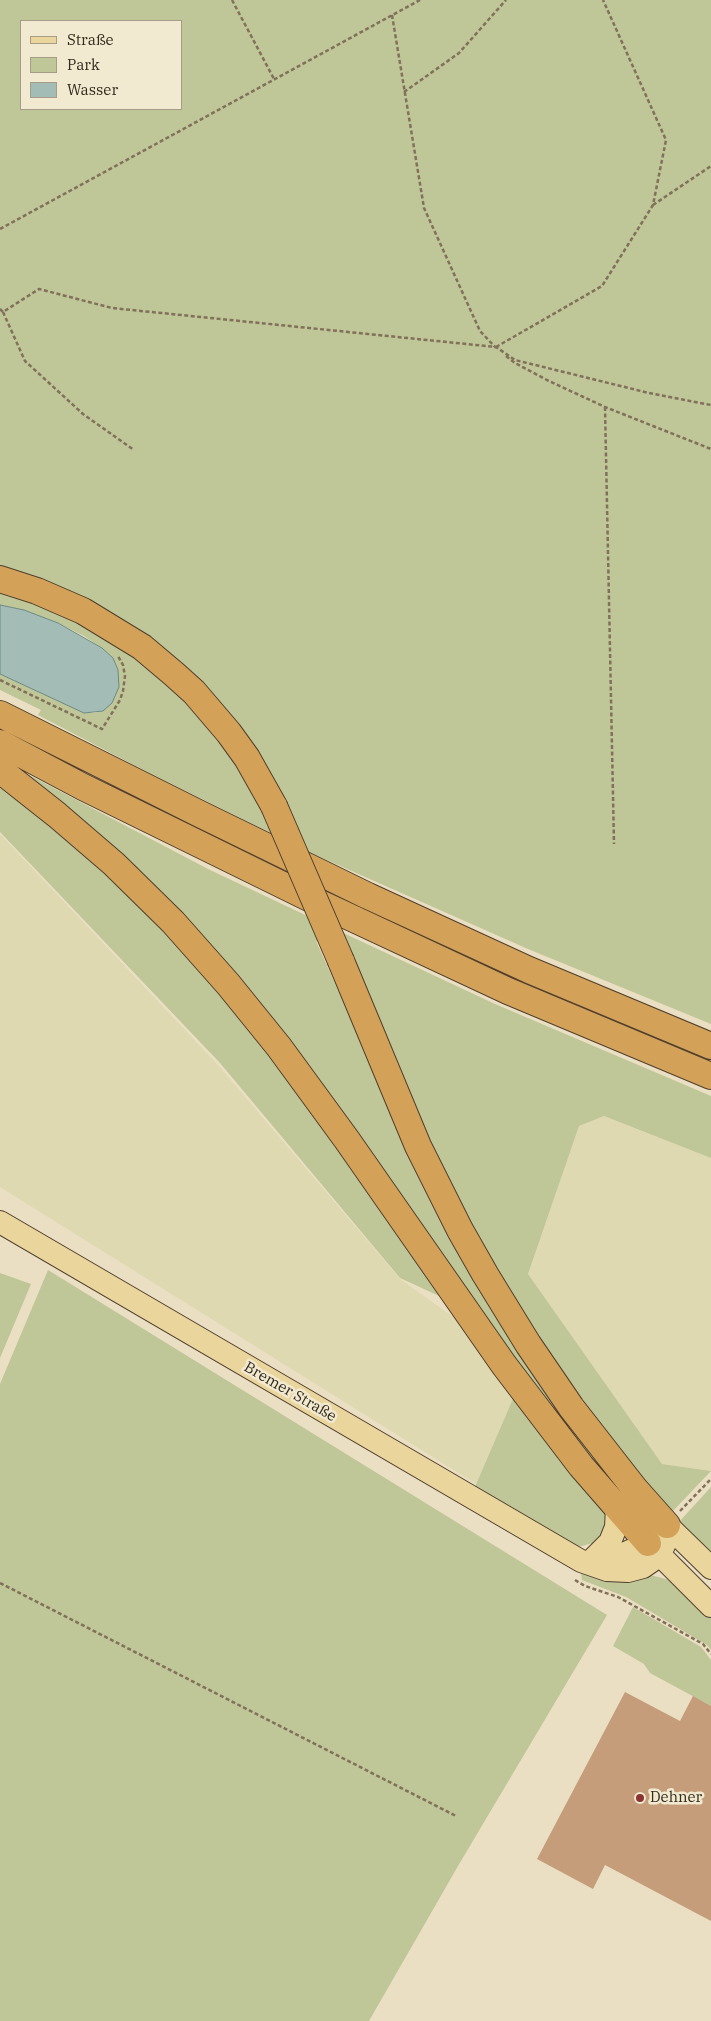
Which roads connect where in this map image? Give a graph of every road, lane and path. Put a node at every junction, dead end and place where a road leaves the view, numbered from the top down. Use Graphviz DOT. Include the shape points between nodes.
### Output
graph roads {
  1 [pos="232,0"];
  2 [pos="420,0"];
  3 [pos="506,0"];
  4 [pos="603,0"];
  5 [pos="392,15"];
  6 [pos="274,79"];
  7 [pos="404,92"];
  8 [pos="711,166"];
  9 [pos="653,205"];
  10 [pos="0,229"];
  11 [pos="0,309"];
  12 [pos="3,312"];
  13 [pos="496,348"];
  14 [pos="711,405"];
  15 [pos="606,407"];
  16 [pos="134,450"];
  17 [pos="711,450"];
  18 [pos="0,580"];
  19 [pos="112,650"];
  20 [pos="0,680"];
  21 [pos="0,714"];
  22 [pos="0,743"];
  23 [pos="0,770"];
  24 [pos="614,844"];
  25 [pos="711,1046"];
  26 [pos="711,1076"];
  27 [pos="0,1222"];
  28 [pos="711,1480"];
  29 [pos="617,1508"];
  30 [pos="667,1525"];
  31 [pos="653,1549"];
  32 [pos="586,1561"];
  33 [pos="711,1568"];
  34 [pos="0,1583"];
  35 [pos="585,1586"];
  36 [pos="711,1606"];
  37 [pos="711,1654"];
  38 [pos="456,1816"];
  1 -- 6 [label="path"];
  2 -- 5 [label="path"];
  3 -- 7 [label="path" via="459,54"];
  4 -- 9 [label="path" via="666,140"];
  5 -- 6 [label="path"];
  5 -- 7 [label="path"];
  6 -- 10 [label="path"];
  7 -- 13 [label="path" via="424,208 480,331"];
  8 -- 9 [label="path"];
  9 -- 13 [label="path" via="602,286"];
  11 -- 12 [label="path"];
  12 -- 13 [label="path" via="39,289 112,308"];
  12 -- 16 [label="path" via="25,361 83,414"];
  13 -- 14 [label="path" via="515,360"];
  13 -- 15 [label="path" via="523,367"];
  15 -- 17 [label="path"];
  15 -- 24 [label="path"];
  18 -- 30 [label="highway, bridge" via="37,591 83,611 138,644 194,692 229,732 274,806 418,1146 460,1230 570,1407"];
  19 -- 20 [label="path" via="118,656 125,676 120,700 102,729"];
  21 -- 25 [label="highway" via="368,896 529,970"];
  22 -- 26 [label="highway" via="82,787 499,987"];
  23 -- 29 [label="highway" via="114,864 173,922 233,990 347,1140 504,1365"];
  27 -- 32 [label="main road, Bremer Straße"];
  28 -- 30 [label="path"];
  29 -- 31 [label="highway"];
  29 -- 32 [label="main road" via="616,1527 610,1542"];
  30 -- 31 [label="main road"];
  30 -- 33 [label="main road"];
  31 -- 32 [label="main road"];
  31 -- 36 [label="main road"];
  34 -- 38 [label="path"];
  35 -- 37 [label="path" via="618,1597 703,1644"];
}
